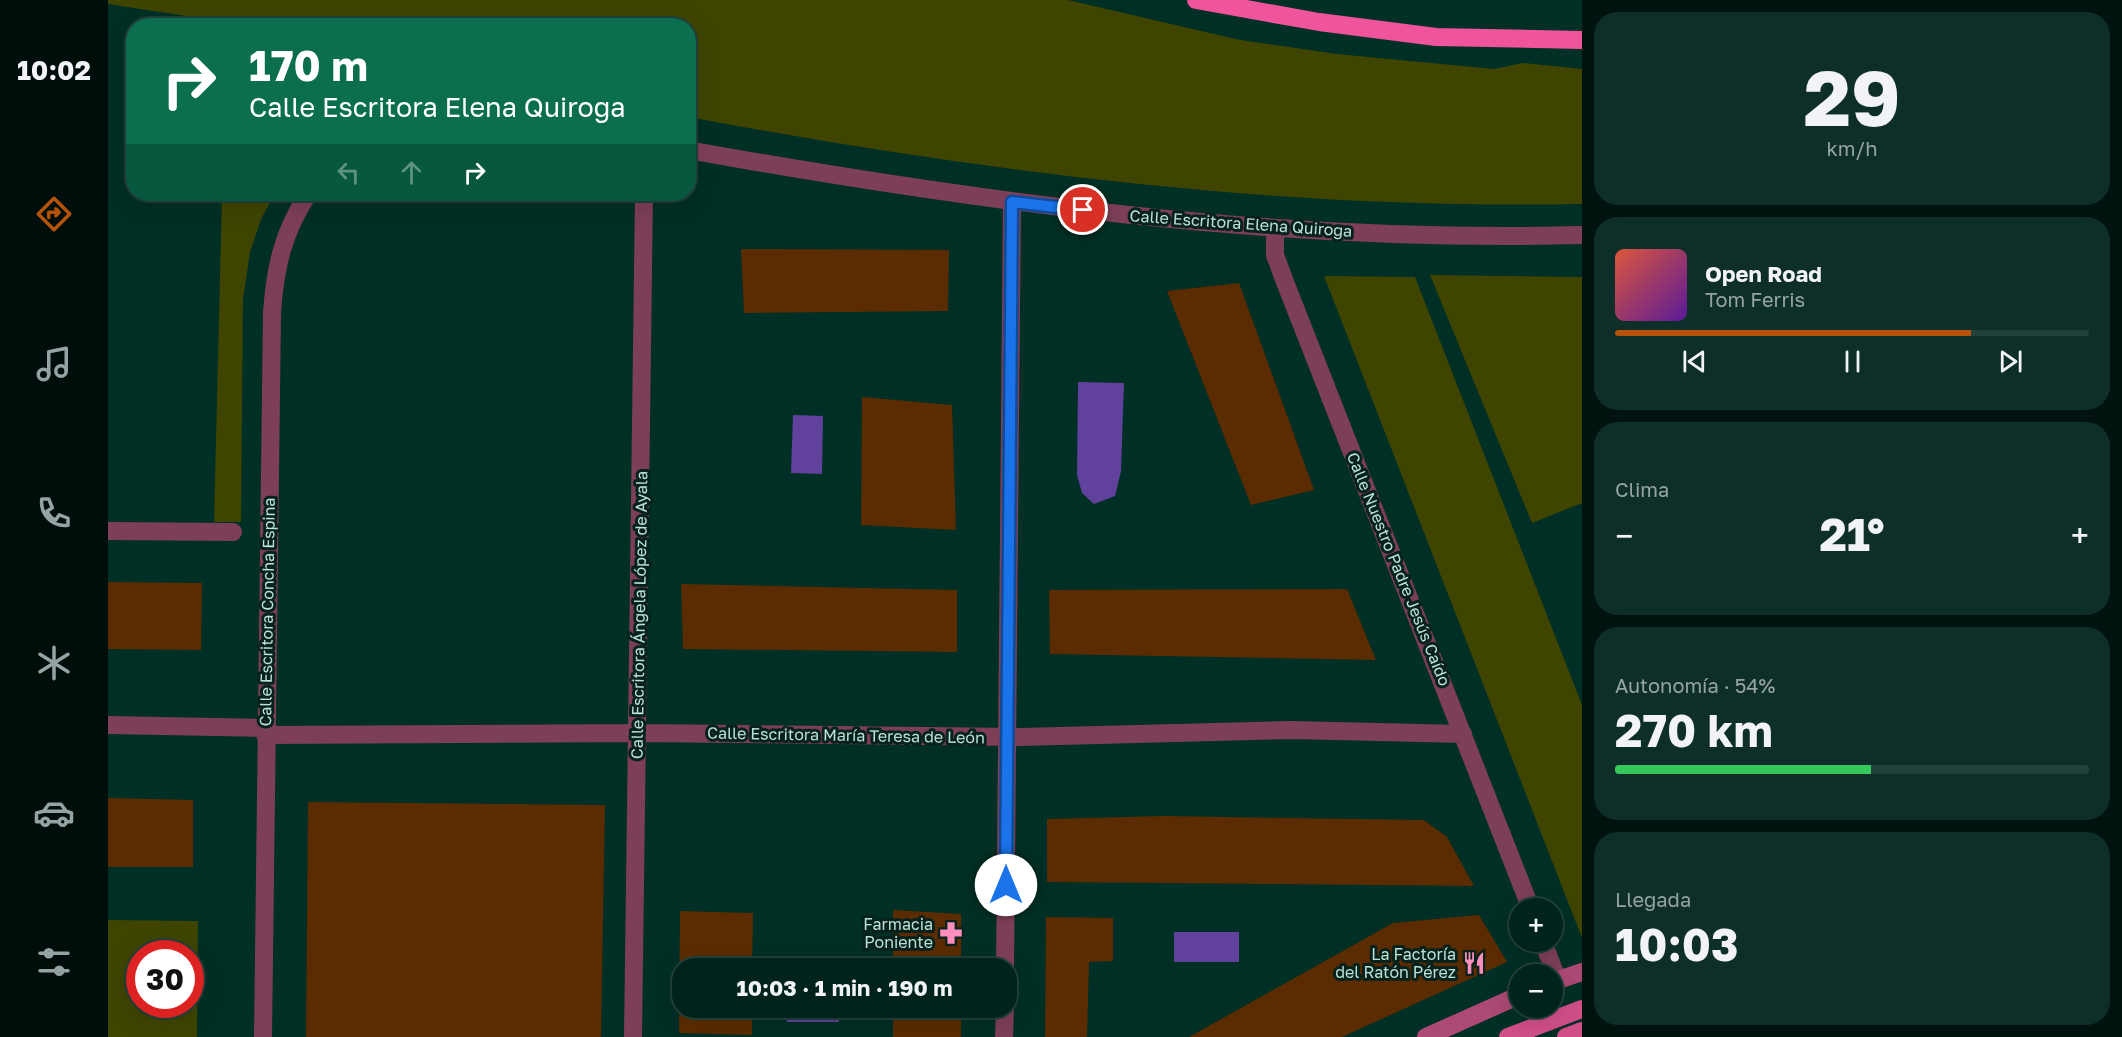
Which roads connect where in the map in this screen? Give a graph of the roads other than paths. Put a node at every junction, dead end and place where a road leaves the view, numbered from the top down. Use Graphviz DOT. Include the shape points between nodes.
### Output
graph roads {
  1 [pos="1196,0"];
  2 [pos="1582,40"];
  3 [pos="696,151"];
  4 [pos="303,201"];
  5 [pos="644,201"];
  6 [pos="1012,202"];
  7 [pos="1275,228"];
  8 [pos="1582,235"];
  9 [pos="108,531"];
  10 [pos="233,532"];
  11 [pos="108,725"];
  12 [pos="265,731"];
  13 [pos="638,733"];
  14 [pos="1463,734"];
  15 [pos="1007,737"];
  16 [pos="1527,898"];
  17 [pos="1005,958"];
  18 [pos="1582,972"];
  19 [pos="1563,978"];
  20 [pos="1509,1000"];
  21 [pos="1582,1009"];
  22 [pos="1005,1018"];
  23 [pos="1582,1031"];
  24 [pos="263,1037"];
  25 [pos="633,1037"];
  26 [pos="1004,1037"];
  27 [pos="1426,1037"];
  28 [pos="1508,1037"];
  29 [pos="1566,1037"];
  1 -- 2 [label="highway" via="1319,22 1436,37"];
  3 -- 6 [label="street, Calle Escritora Elena Quiroga"];
  4 -- 12 [label="street, Calle Escritora Concha Espina" via="280,250 274,281"];
  5 -- 13 [label="street, Calle Escritora Ángela López de Ayala"];
  6 -- 7 [label="street, Calle Escritora Elena Quiroga" via="1191,223"];
  6 -- 15 [label="street"];
  7 -- 8 [label="street, Calle Escritora Elena Quiroga"];
  7 -- 14 [label="street, Calle Nuestro Padre Jesús Caído" via="1275,255 1285,282"];
  9 -- 10 [label="street"];
  11 -- 12 [label="street, Calle Escritora María Teresa de León"];
  12 -- 13 [label="street, Calle Escritora María Teresa de León"];
  12 -- 24 [label="street, Calle Escritora Concha Espina"];
  13 -- 15 [label="street, Calle Escritora María Teresa de León"];
  13 -- 25 [label="street, Calle Escritora Ángela López de Ayala"];
  14 -- 15 [label="street, Calle Escritora María Teresa de León" via="1291,730"];
  14 -- 16 [label="street, Calle Nuestro Padre Jesús Caído"];
  15 -- 17 [label="street"];
  18 -- 19 [label="street"];
  20 -- 27 [label="street"];
  21 -- 28 [label="main road"];
  22 -- 26 [label="street"];
  23 -- 29 [label="main road"];
}
